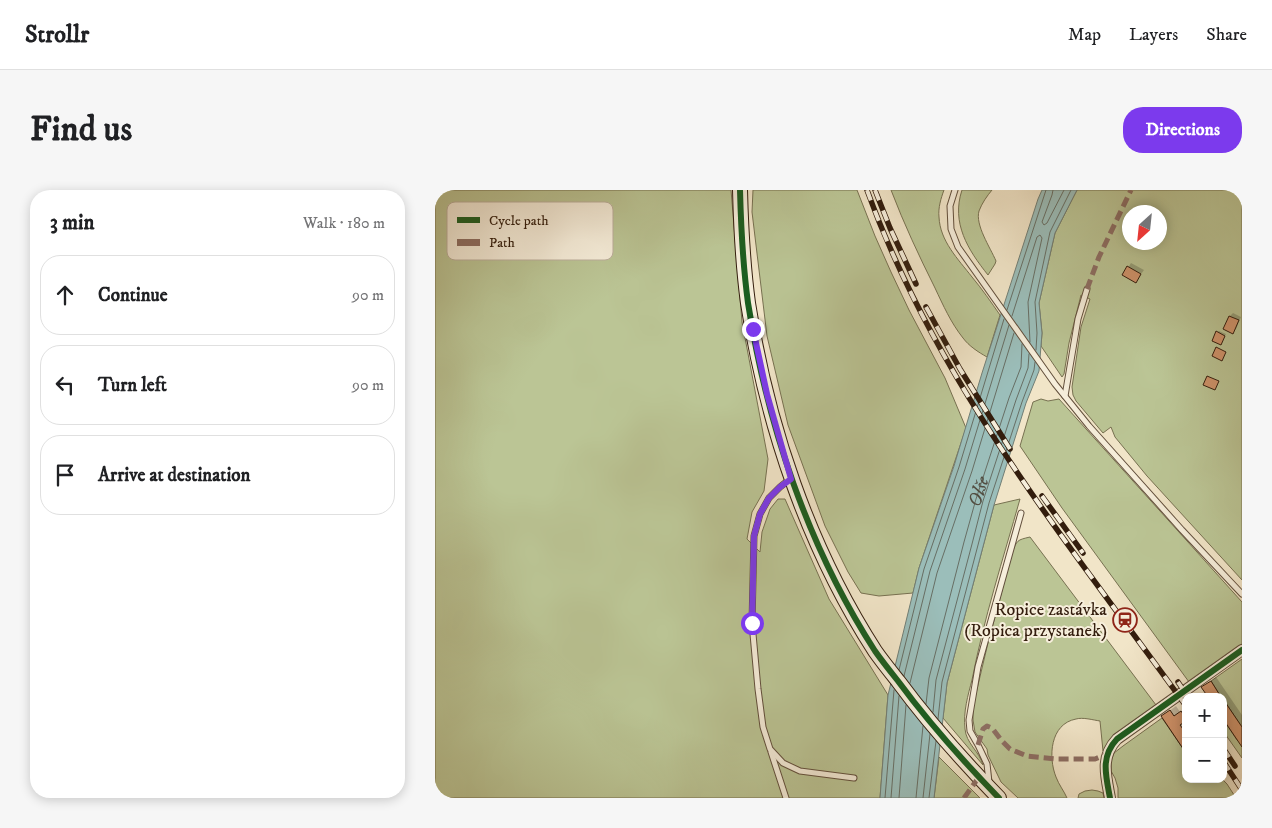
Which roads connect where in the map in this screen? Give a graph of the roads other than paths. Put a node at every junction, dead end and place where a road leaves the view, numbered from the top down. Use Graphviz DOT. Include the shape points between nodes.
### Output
graph roads {
  1 [pos="740,190"];
  2 [pos="955,190"];
  3 [pos="1087,289"];
  4 [pos="1065,396"];
  5 [pos="791,479"];
  6 [pos="1021,513"];
  7 [pos="1242,594"];
  8 [pos="1242,650"];
  9 [pos="770,749"];
  10 [pos="854,778"];
  11 [pos="994,793"];
  12 [pos="786,798"];
  13 [pos="1110,798"];
  1 -- 5 [label="main road" via="748,302 767,394"];
  2 -- 4 [label="lane" via="950,206 951,229 958,248"];
  3 -- 4 [label="lane" via="1078,319"];
  4 -- 7 [label="lane"];
  5 -- 9 [label="lane" via="769,498 754,536 754,657 763,727"];
  5 -- 11 [label="main road" via="834,580 876,652 915,705"];
  6 -- 11 [label="lane" via="978,667 969,720 970,732 987,764"];
  8 -- 13 [label="street" via="1117,739 1106,759"];
  9 -- 10 [label="lane" via="783,763 800,771"];
  9 -- 12 [label="lane"];
}
